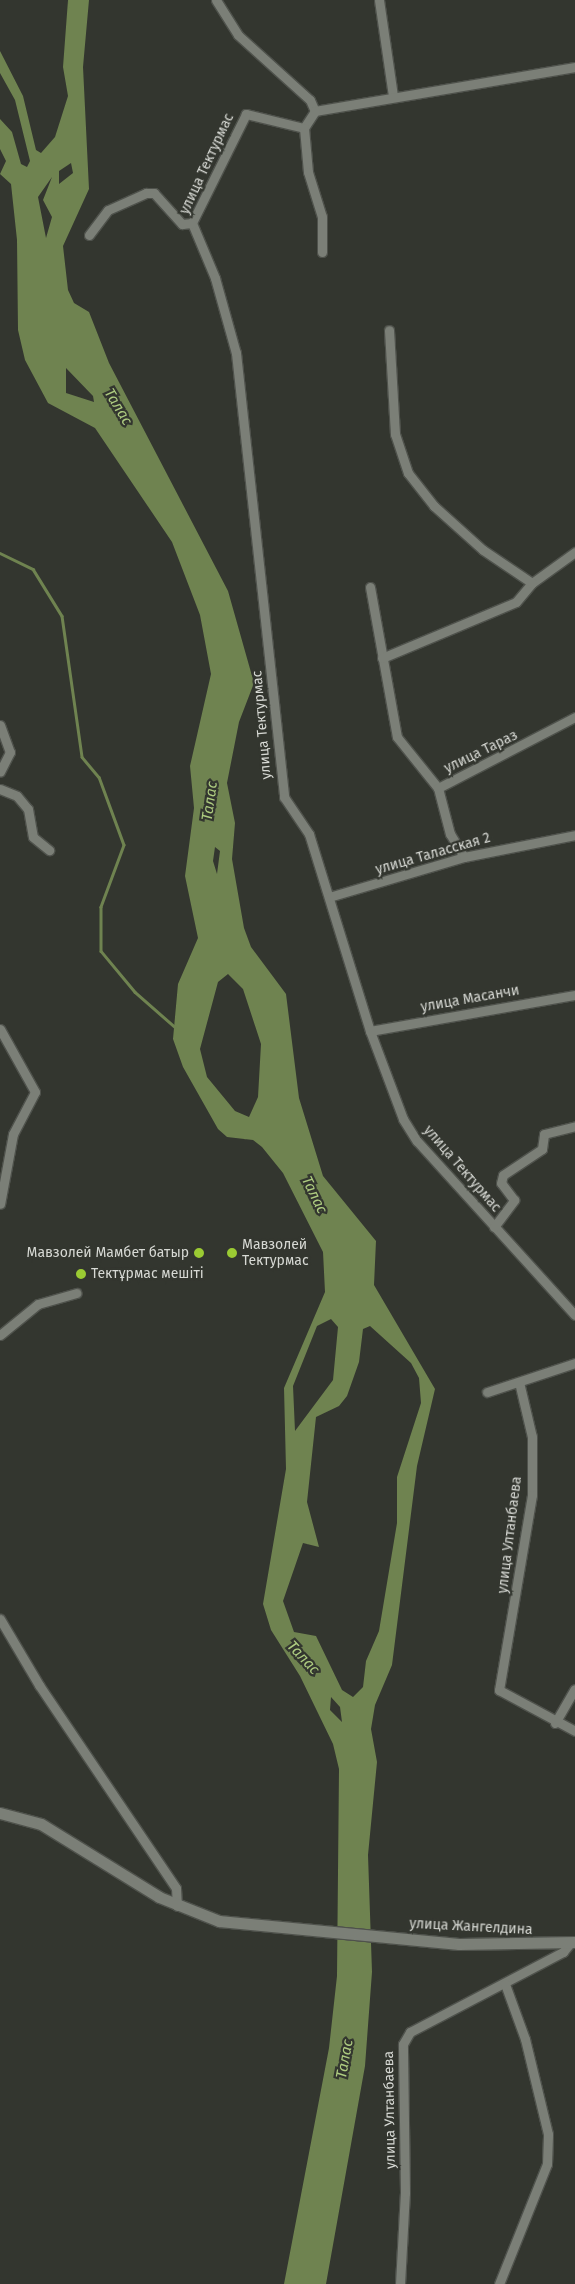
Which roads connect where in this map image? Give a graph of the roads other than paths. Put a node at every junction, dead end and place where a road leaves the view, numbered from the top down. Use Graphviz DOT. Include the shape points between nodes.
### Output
graph roads {
  1 [pos="216,0"];
  2 [pos="379,0"];
  3 [pos="575,67"];
  4 [pos="393,96"];
  5 [pos="315,111"];
  6 [pos="304,128"];
  7 [pos="192,223"];
  8 [pos="89,235"];
  9 [pos="322,252"];
  10 [pos="390,330"];
  11 [pos="575,552"];
  12 [pos="532,583"];
  13 [pos="370,587"];
  14 [pos="382,658"];
  15 [pos="575,717"];
  16 [pos="0,725"];
  17 [pos="0,772"];
  18 [pos="438,788"];
  19 [pos="0,789"];
  20 [pos="575,835"];
  21 [pos="49,850"];
  22 [pos="464,857"];
  23 [pos="329,897"];
  24 [pos="575,995"];
  25 [pos="0,1029"];
  26 [pos="370,1031"];
  27 [pos="575,1126"];
  28 [pos="0,1204"];
  29 [pos="494,1227"];
  30 [pos="76,1293"];
  31 [pos="575,1315"];
  32 [pos="0,1335"];
  33 [pos="575,1363"];
  34 [pos="519,1382"];
  35 [pos="486,1392"];
  36 [pos="0,1619"];
  37 [pos="575,1689"];
  38 [pos="555,1722"];
  39 [pos="575,1732"];
  40 [pos="0,1813"];
  41 [pos="177,1906"];
  42 [pos="573,1942"];
  43 [pos="505,1984"];
  44 [pos="400,2284"];
  45 [pos="499,2284"];
  1 -- 5 [label="street" via="238,35 310,100"];
  2 -- 4 [label="street"];
  3 -- 4 [label="street"];
  4 -- 5 [label="street"];
  5 -- 6 [label="street"];
  6 -- 7 [label="street, улица Тектурмас" via="246,114"];
  6 -- 9 [label="street" via="308,172 322,217"];
  7 -- 8 [label="street" via="182,224 154,193 146,193 108,210"];
  7 -- 23 [label="street, улица Тектурмас" via="215,278 236,352 250,458 279,780 284,797 309,834"];
  10 -- 12 [label="street" via="395,434 408,473 434,506 482,550"];
  11 -- 12 [label="street"];
  12 -- 14 [label="street" via="516,602"];
  13 -- 14 [label="street"];
  14 -- 18 [label="street" via="397,737"];
  15 -- 18 [label="street, улица Тараз"];
  16 -- 17 [label="street" via="10,752"];
  18 -- 22 [label="street, улица Тараз" via="450,834"];
  19 -- 21 [label="street" via="17,796 28,809 33,836"];
  20 -- 22 [label="street, улица Таласская 2"];
  22 -- 23 [label="street, улица Таласская 2"];
  23 -- 26 [label="street, улица Тектурмас"];
  24 -- 26 [label="street, улица Масанчи"];
  25 -- 28 [label="street" via="35,1092 13,1134"];
  26 -- 29 [label="street, улица Тектурмас" via="403,1119 417,1141"];
  27 -- 29 [label="street" via="544,1134 542,1148 503,1175 501,1183 514,1200"];
  29 -- 31 [label="street, улица Тектурмас"];
  30 -- 32 [label="street" via="38,1304"];
  33 -- 34 [label="street"];
  34 -- 35 [label="street"];
  34 -- 38 [label="street, улица Ултанбаева" via="532,1437 532,1495 499,1690"];
  36 -- 41 [label="street" via="39,1685 176,1888"];
  37 -- 38 [label="street"];
  38 -- 39 [label="street"];
  40 -- 41 [label="street, улица Жангелдина" via="41,1824"];
  41 -- 42 [label="street, улица Жангелдина" via="219,1921 395,1939 505,1946"];
  42 -- 43 [label="street, улица Ултанбаева" via="563,1952"];
  43 -- 44 [label="street, улица Ултанбаева" via="410,2032 403,2044 405,2193"];
  43 -- 45 [label="street" via="525,2039 548,2134 547,2164"];
}
